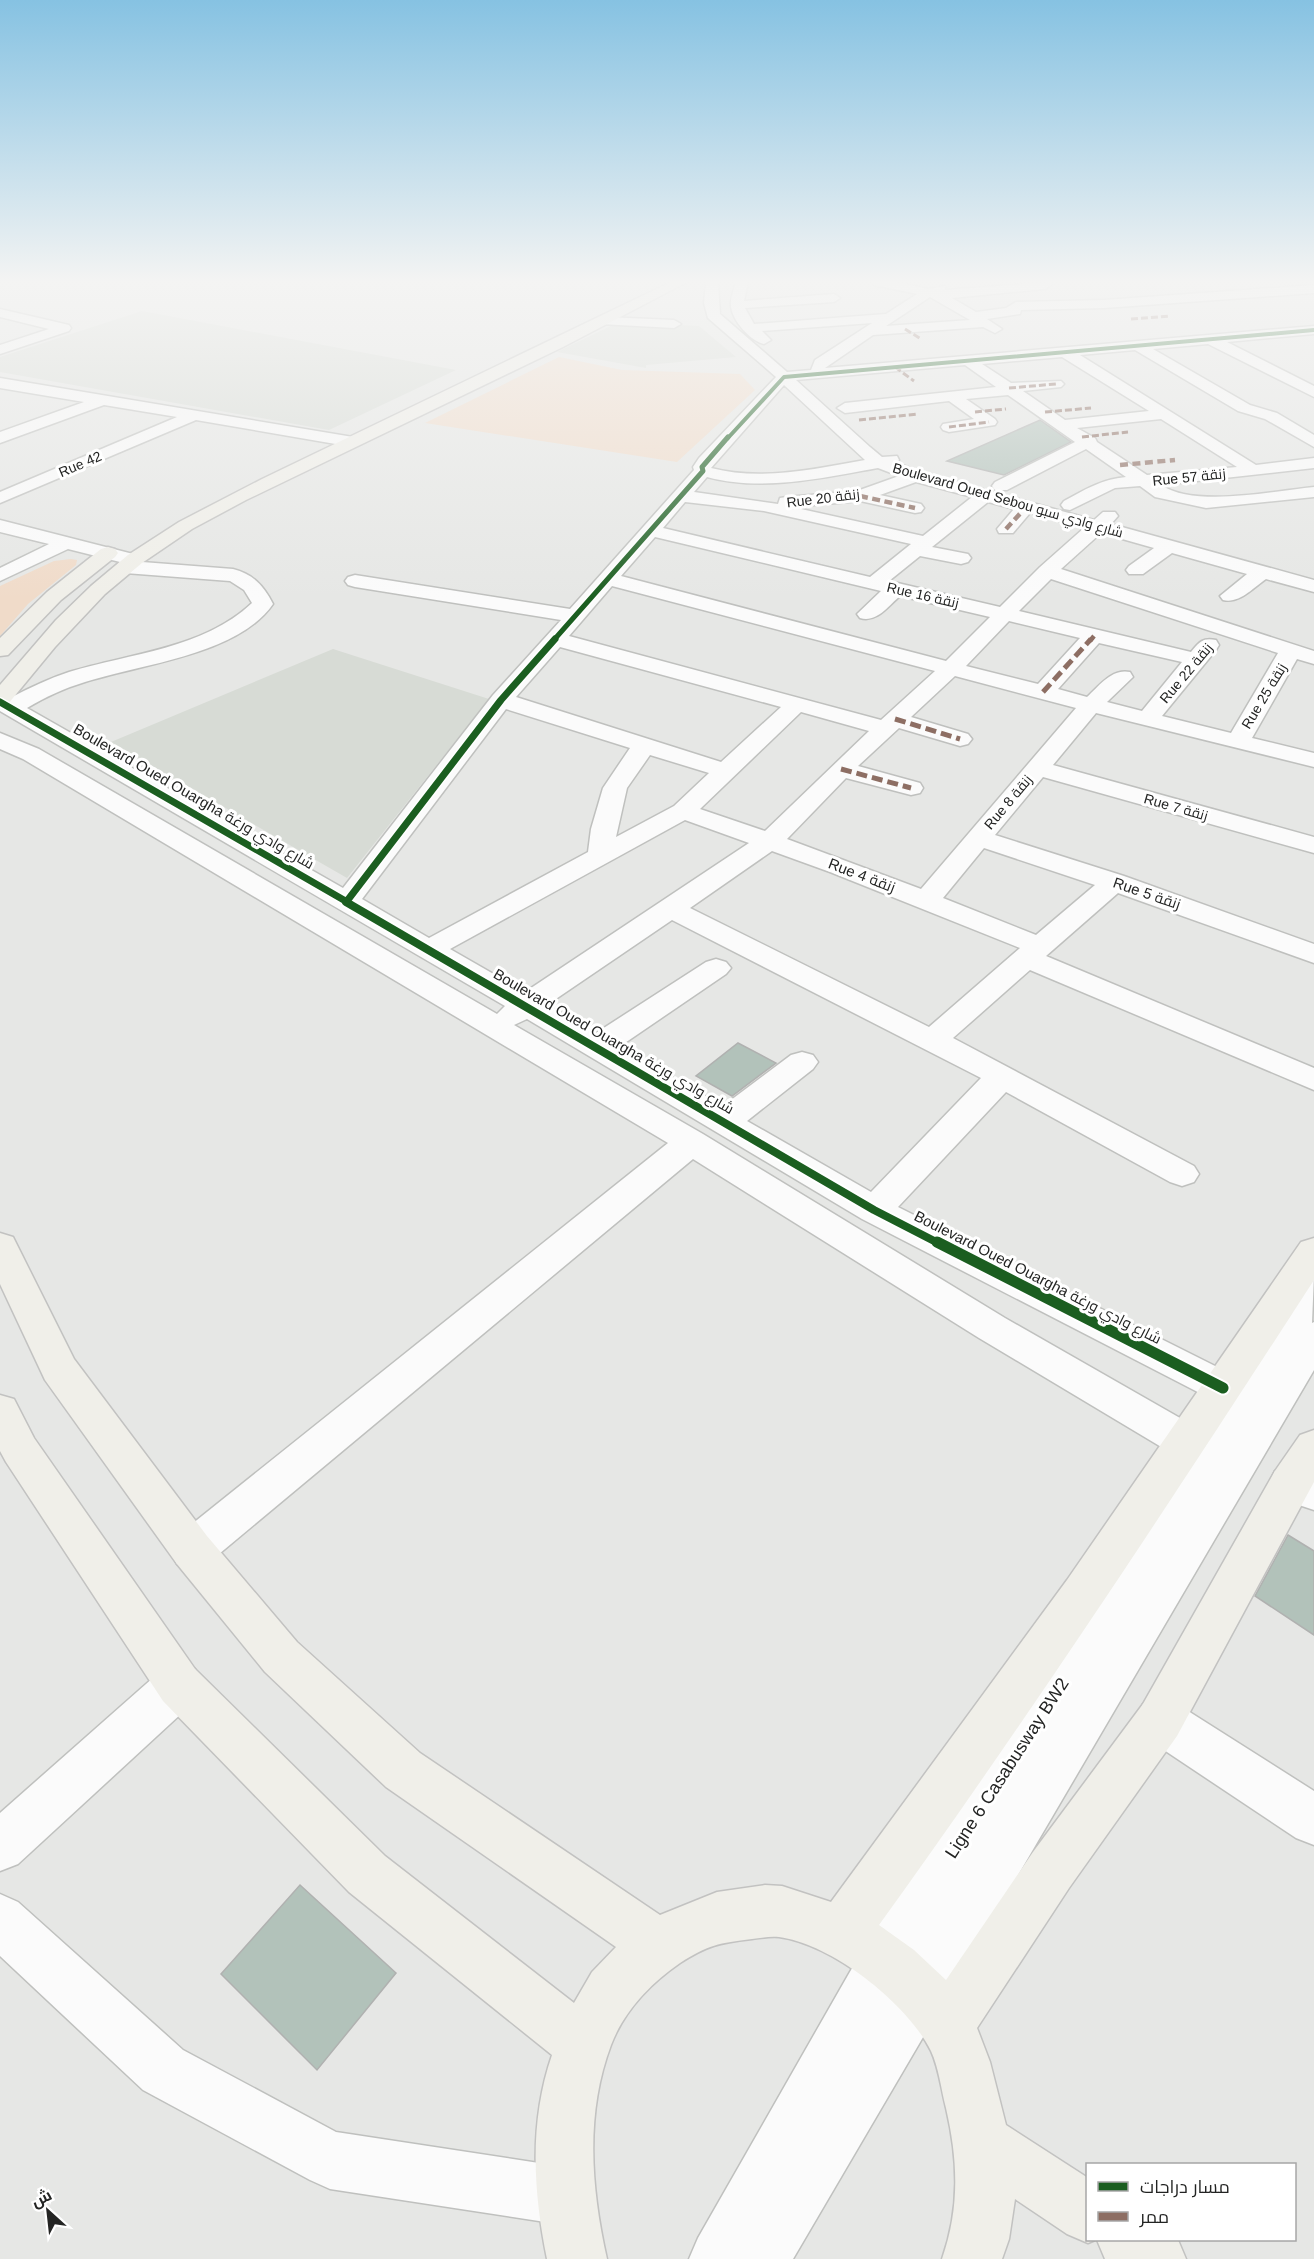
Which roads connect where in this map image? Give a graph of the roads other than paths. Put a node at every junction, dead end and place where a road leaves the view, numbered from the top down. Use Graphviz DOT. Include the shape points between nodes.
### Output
graph roads {
  1 [pos="29,387"];
  2 [pos="441,387"];
  3 [pos="467,387"];
  4 [pos="774,387"];
  5 [pos="795,387"];
  6 [pos="824,387"];
  7 [pos="1007,387"];
  8 [pos="1025,387"];
  9 [pos="1123,387"];
  10 [pos="1209,387"];
  11 [pos="1010,389"];
  12 [pos="951,396"];
  13 [pos="101,401"];
  14 [pos="845,408"];
  15 [pos="1091,408"];
  16 [pos="1006,409"];
  17 [pos="975,412"];
  18 [pos="1045,412"];
  19 [pos="1292,413"];
  20 [pos="918,414"];
  21 [pos="1167,414"];
  22 [pos="193,416"];
  23 [pos="1271,416"];
  24 [pos="859,420"];
  25 [pos="0,423"];
  26 [pos="1064,425"];
  27 [pos="949,427"];
  28 [pos="25,428"];
  29 [pos="874,432"];
  30 [pos="1128,432"];
  31 [pos="0,438"];
  32 [pos="333,439"];
  33 [pos="1085,439"];
  34 [pos="353,442"];
  35 [pos="1314,442"];
  36 [pos="889,445"];
  37 [pos="909,457"];
  38 [pos="1175,460"];
  39 [pos="879,462"];
  40 [pos="1314,463"];
  41 [pos="1120,465"];
  42 [pos="1253,470"];
  43 [pos="703,471"];
  44 [pos="915,476"];
  45 [pos="4,478"];
  46 [pos="1143,481"];
  47 [pos="30,484"];
  48 [pos="993,490"];
  49 [pos="61,492"];
  50 [pos="1314,492"];
  51 [pos="682,496"];
  52 [pos="860,496"];
  53 [pos="0,498"];
  54 [pos="1256,499"];
  55 [pos="1070,505"];
  56 [pos="764,506"];
  57 [pos="1027,506"];
  58 [pos="915,508"];
  59 [pos="1302,510"];
  60 [pos="1104,520"];
  61 [pos="0,526"];
  62 [pos="1006,529"];
  63 [pos="651,531"];
  64 [pos="66,543"];
  65 [pos="921,546"];
  66 [pos="1169,546"];
  67 [pos="108,554"];
  68 [pos="961,558"];
  69 [pos="129,563"];
  70 [pos="1136,570"];
  71 [pos="1047,571"];
  72 [pos="1314,571"];
  73 [pos="1262,572"];
  74 [pos="0,575"];
  75 [pos="609,579"];
  76 [pos="355,581"];
  77 [pos="873,584"];
  78 [pos="1314,586"];
  79 [pos="896,589"];
  80 [pos="1230,596"];
  81 [pos="867,614"];
  82 [pos="1004,614"];
  83 [pos="576,616"];
  84 [pos="1224,628"];
  85 [pos="1094,636"];
  86 [pos="556,639"];
  87 [pos="0,650"];
  88 [pos="1290,652"];
  89 [pos="1314,658"];
  90 [pos="1196,659"];
  91 [pos="951,668"];
  92 [pos="1122,677"];
  93 [pos="1043,692"];
  94 [pos="501,700"];
  95 [pos="3,703"];
  96 [pos="796,705"];
  97 [pos="1091,705"];
  98 [pos="1148,718"];
  99 [pos="890,724"];
  100 [pos="960,739"];
  101 [pos="0,740"];
  102 [pos="1238,741"];
  103 [pos="644,746"];
  104 [pos="1314,760"];
  105 [pos="1037,768"];
  106 [pos="841,769"];
  107 [pos="726,771"];
  108 [pos="911,788"];
  109 [pos="682,810"];
  110 [pos="978,838"];
  111 [pos="770,841"];
  112 [pos="1314,845"];
  113 [pos="601,854"];
  114 [pos="1114,882"];
  115 [pos="926,900"];
  116 [pos="347,901"];
  117 [pos="671,909"];
  118 [pos="428,950"];
  119 [pos="1313,950"];
  120 [pos="1033,952"];
  121 [pos="716,968"];
  122 [pos="526,1006"];
  123 [pos="495,1027"];
  124 [pos="932,1040"];
  125 [pos="596,1048"];
  126 [pos="802,1062"];
  127 [pos="1002,1076"];
  128 [pos="1314,1080"];
  129 [pos="723,1123"];
  130 [pos="691,1142"];
  131 [pos="1182,1174"];
  132 [pos="874,1210"];
  133 [pos="0,1246"];
  134 [pos="1314,1251"];
  135 [pos="1314,1289"];
  136 [pos="1314,1337"];
  137 [pos="1223,1388"];
  138 [pos="0,1411"];
  139 [pos="1187,1442"];
  140 [pos="1306,1474"];
  141 [pos="192,1550"];
  142 [pos="179,1685"];
  143 [pos="1160,1720"];
  144 [pos="1314,1820"];
  145 [pos="0,1846"];
  146 [pos="0,1920"];
  147 [pos="842,1931"];
  148 [pos="657,1944"];
  149 [pos="917,1992"];
  150 [pos="582,2044"];
  151 [pos="984,2144"];
  152 [pos="565,2196"];
  153 [pos="1086,2212"];
  154 [pos="1129,2241"];
  155 [pos="577,2259"];
  156 [pos="719,2259"];
  157 [pos="759,2259"];
  158 [pos="972,2259"];
  159 [pos="1156,2259"];
  1 -- 13 [label="street"];
  2 -- 32 [label="main road"];
  3 -- 34 [label="main road"];
  4 -- 43 [label="street" via="705,462"];
  5 -- 39 [label="street, Boulevard Oued Sebou شارع وادي سبو"];
  6 -- 14 [label="street"];
  7 -- 11 [label="street"];
  8 -- 11 [label="street"];
  9 -- 21 [label="street"];
  10 -- 23 [label="street" via="1244,408"];
  11 -- 12 [label="street"];
  11 -- 18 [label="street"];
  12 -- 14 [label="street"];
  12 -- 17 [label="street"];
  13 -- 22 [label="street"];
  13 -- 28 [label="street"];
  14 -- 24 [label="street"];
  15 -- 18 [label="street"];
  16 -- 17 [label="street"];
  17 -- 27 [label="street" via="989,422"];
  18 -- 26 [label="street"];
  19 -- 23 [label="street"];
  20 -- 24 [label="street"];
  21 -- 26 [label="street"];
  21 -- 42 [label="street"];
  22 -- 32 [label="street"];
  22 -- 47 [label="street, Rue 42"];
  23 -- 35 [label="street"];
  24 -- 29 [label="street"];
  25 -- 28 [label="street"];
  26 -- 33 [label="street"];
  28 -- 31 [label="street"];
  30 -- 33 [label="street"];
  32 -- 34 [label="street"];
  32 -- 67 [label="main road" via="216,495"];
  33 -- 41 [label="street"];
  33 -- 48 [label="street"];
  34 -- 69 [label="main road" via="172,534"];
  36 -- 37 [label="street, Boulevard Oued Sebou شارع وادي سبو"];
  37 -- 39 [label="street"];
  37 -- 48 [label="street, Boulevard Oued Sebou شارع وادي سبو"];
  38 -- 41 [label="street"];
  39 -- 43 [label="street" via="760,478 724,477"];
  39 -- 44 [label="street, Boulevard Oued Sebou شارع وادي سبو"];
  40 -- 42 [label="street, Rue 57 زنقة"];
  41 -- 46 [label="street"];
  42 -- 46 [label="street, Rue 57 زنقة"];
  43 -- 51 [label="street"];
  44 -- 48 [label="street, Boulevard Oued Sebou شارع وادي سبو"];
  44 -- 52 [label="street, Rue 20 زنقة"];
  45 -- 47 [label="street"];
  46 -- 54 [label="street" via="1161,493 1189,501"];
  46 -- 55 [label="street, Rue 57 زنقة" via="1107,484"];
  47 -- 49 [label="street"];
  47 -- 53 [label="street, Rue 42"];
  48 -- 55 [label="street, Boulevard Oued Sebou شارع وادي سبو"];
  48 -- 57 [label="street, Boulevard Oued Sebou شارع وادي سبو"];
  48 -- 65 [label="street"];
  50 -- 54 [label="street"];
  51 -- 56 [label="street"];
  51 -- 63 [label="street"];
  52 -- 56 [label="street, Rue 20 زنقة" via="821,497"];
  52 -- 58 [label="street"];
  54 -- 59 [label="street"];
  55 -- 60 [label="street, Boulevard Oued Sebou شارع وادي سبو"];
  56 -- 65 [label="street"];
  57 -- 60 [label="street, Boulevard Oued Sebou شارع وادي سبو"];
  57 -- 62 [label="street"];
  60 -- 66 [label="street, Boulevard Oued Sebou شارع وادي سبو"];
  60 -- 71 [label="street"];
  60 -- 72 [label="street, Boulevard Oued Sebou شارع وادي سبو"];
  61 -- 64 [label="street"];
  63 -- 75 [label="street"];
  63 -- 77 [label="street, Rue 16 زنقة"];
  64 -- 67 [label="street"];
  64 -- 74 [label="street"];
  65 -- 68 [label="street"];
  65 -- 77 [label="street"];
  66 -- 70 [label="street"];
  66 -- 73 [label="street, Boulevard Oued Sebou شارع وادي سبو"];
  67 -- 69 [label="street"];
  67 -- 87 [label="main road" via="54,596"];
  69 -- 95 [label="main road" via="95,592 32,659"];
  69 -- 95 [label="street" via="233,575 246,580 263,604 231,631 206,641 76,677"];
  71 -- 82 [label="street"];
  71 -- 84 [label="street"];
  73 -- 78 [label="street, Boulevard Oued Sebou شارع وادي سبو"];
  73 -- 80 [label="street"];
  75 -- 83 [label="street"];
  75 -- 91 [label="street"];
  76 -- 83 [label="street"];
  77 -- 79 [label="street, Rue 16 زنقة"];
  79 -- 81 [label="street"];
  79 -- 82 [label="street, Rue 16 زنقة"];
  82 -- 85 [label="street, Rue 16 زنقة"];
  82 -- 91 [label="street"];
  83 -- 86 [label="street"];
  84 -- 88 [label="street"];
  84 -- 90 [label="street, Rue 22 زنقة"];
  85 -- 90 [label="street, Rue 16 زنقة"];
  85 -- 93 [label="street"];
  86 -- 94 [label="street"];
  86 -- 96 [label="street"];
  88 -- 89 [label="street"];
  88 -- 102 [label="street, Rue 25 زنقة"];
  90 -- 98 [label="street, Rue 22 زنقة"];
  91 -- 93 [label="street"];
  91 -- 99 [label="street"];
  92 -- 97 [label="street, Rue 8 زنقة"];
  93 -- 97 [label="street"];
  94 -- 103 [label="street"];
  94 -- 116 [label="street"];
  95 -- 116 [label="street, Boulevard Oued Ouargha شارع وادي ورغة"];
  96 -- 99 [label="street"];
  96 -- 107 [label="street"];
  97 -- 98 [label="street"];
  97 -- 105 [label="street, Rue 8 زنقة"];
  98 -- 102 [label="street"];
  99 -- 100 [label="street"];
  99 -- 106 [label="street"];
  101 -- 123 [label="street" via="31,754"];
  102 -- 104 [label="street"];
  103 -- 107 [label="street"];
  103 -- 113 [label="street" via="615,788"];
  105 -- 110 [label="street, Rue 8 زنقة"];
  105 -- 112 [label="street, Rue 7 زنقة"];
  106 -- 108 [label="street"];
  106 -- 111 [label="street"];
  107 -- 109 [label="street"];
  109 -- 111 [label="street, Rue 4 زنقة"];
  109 -- 113 [label="street"];
  110 -- 114 [label="street, Rue 5 زنقة"];
  110 -- 115 [label="street, Rue 8 زنقة"];
  111 -- 115 [label="street, Rue 4 زنقة"];
  111 -- 117 [label="street"];
  113 -- 118 [label="street"];
  114 -- 119 [label="street, Rue 5 زنقة"];
  114 -- 120 [label="street"];
  115 -- 120 [label="street, Rue 4 زنقة"];
  116 -- 118 [label="street, Boulevard Oued Ouargha شارع وادي ورغة"];
  117 -- 122 [label="street"];
  117 -- 124 [label="street"];
  118 -- 122 [label="street, Boulevard Oued Ouargha شارع وادي ورغة"];
  120 -- 124 [label="street"];
  120 -- 128 [label="street, Rue 4 زنقة"];
  121 -- 125 [label="street"];
  122 -- 123 [label="street"];
  122 -- 125 [label="street, Boulevard Oued Ouargha شارع وادي ورغة"];
  123 -- 130 [label="street"];
  124 -- 127 [label="street"];
  125 -- 129 [label="street, Boulevard Oued Ouargha شارع وادي ورغة"];
  126 -- 129 [label="street"];
  127 -- 131 [label="street"];
  127 -- 132 [label="street"];
  129 -- 132 [label="street, Boulevard Oued Ouargha شارع وادي ورغة"];
  130 -- 139 [label="street" via="992,1328"];
  130 -- 141 [label="street"];
  132 -- 137 [label="street, Boulevard Oued Ouargha شارع وادي ورغة"];
  133 -- 141 [label="main road" via="59,1369"];
  134 -- 137 [label="main road"];
  135 -- 149 [label="street, Ligne 6 Casabusway BW2" via="975,1817"];
  136 -- 149 [label="street, Ligne 6 Casabusway BW2"];
  137 -- 139 [label="main road"];
  138 -- 142 [label="main road" via="20,1450"];
  139 -- 147 [label="main road" via="943,1795"];
  140 -- 143 [label="main road"];
  141 -- 148 [label="main road" via="281,1657 403,1770"];
  142 -- 145 [label="street"];
  142 -- 150 [label="main road" via="367,1874"];
  143 -- 144 [label="street"];
  143 -- 149 [label="main road" via="1051,1870"];
  146 -- 152 [label="street" via="164,2070 330,2160"];
  147 -- 148 [label="main road" via="778,1911 715,1916"];
  147 -- 149 [label="main road"];
  148 -- 150 [label="main road" via="626,1970 601,2004"];
  149 -- 151 [label="main road" via="961,2056"];
  149 -- 156 [label="street, Ligne 6 Casabusway BW2"];
  149 -- 157 [label="street, Ligne 6 Casabusway BW2"];
  150 -- 152 [label="main road" via="565,2116"];
  151 -- 153 [label="main road"];
  151 -- 158 [label="main road" via="987,2197"];
  152 -- 155 [label="main road"];
  154 -- 159 [label="main road"];
}
